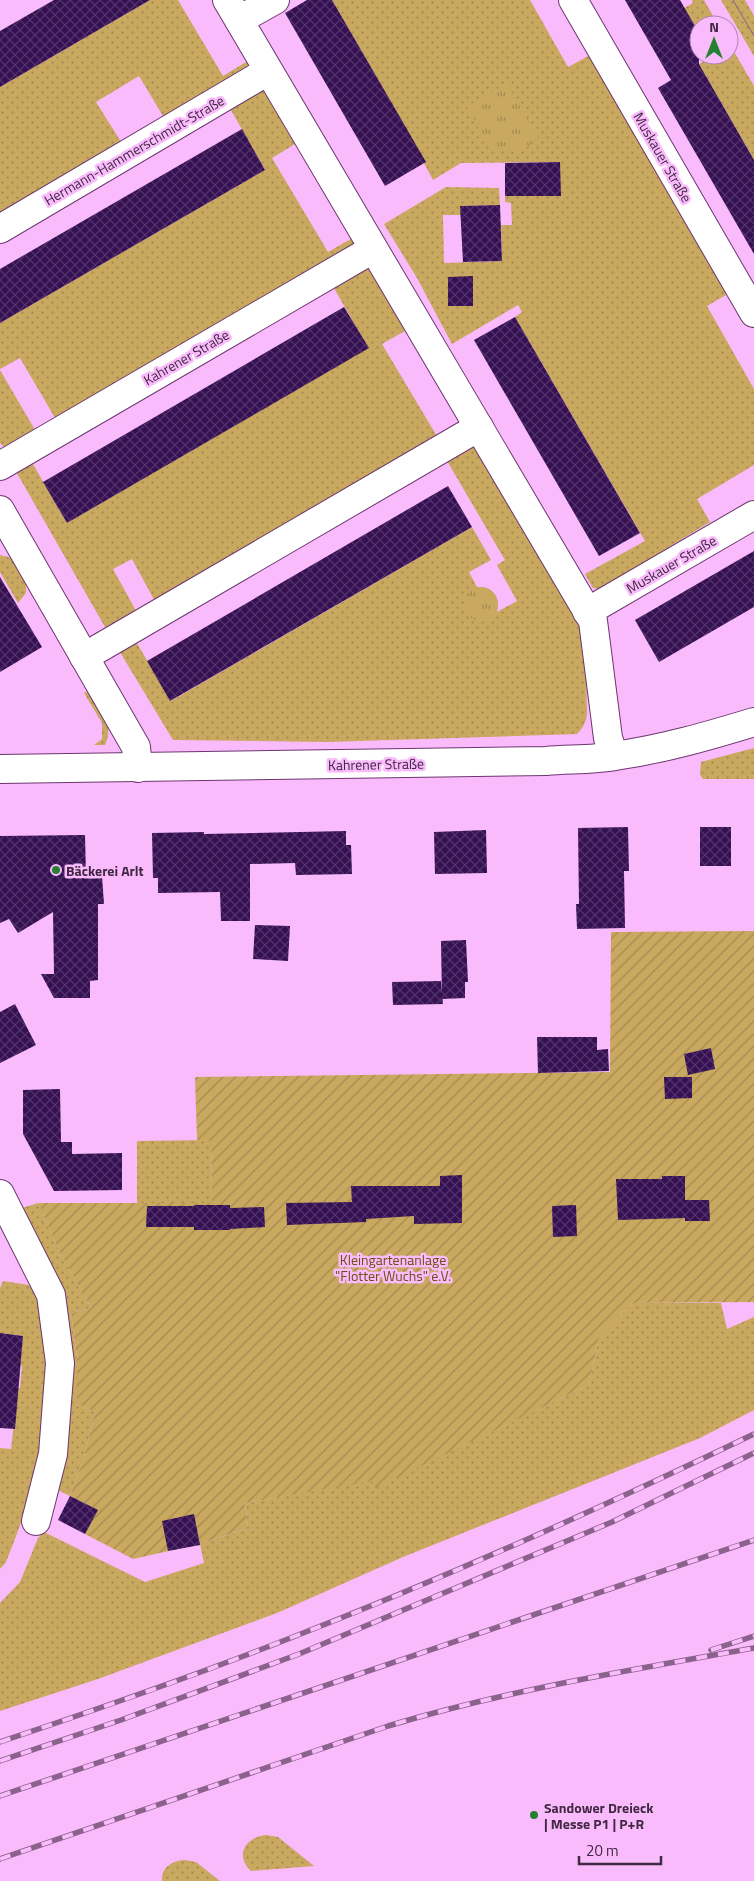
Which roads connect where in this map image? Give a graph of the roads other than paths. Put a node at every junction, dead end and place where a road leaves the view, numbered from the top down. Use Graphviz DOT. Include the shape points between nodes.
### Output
graph roads {
  1 [pos="275,0"];
  2 [pos="573,0"];
  3 [pos="233,10"];
  4 [pos="268,71"];
  5 [pos="0,229"];
  6 [pos="368,241"];
  7 [pos="754,313"];
  8 [pos="479,427"];
  9 [pos="0,466"];
  10 [pos="0,510"];
  11 [pos="754,516"];
  12 [pos="587,612"];
  13 [pos="84,657"];
  14 [pos="754,722"];
  15 [pos="614,756"];
  16 [pos="138,768"];
  17 [pos="0,769"];
  18 [pos="0,1194"];
  19 [pos="36,1521"];
  1 -- 3 [label="street"];
  2 -- 7 [label="street, Muskauer Straße"];
  3 -- 4 [label="street"];
  4 -- 5 [label="street, Hermann-Hammerschmidt-Straße"];
  4 -- 6 [label="street"];
  6 -- 8 [label="street"];
  6 -- 9 [label="street, Kahrener Straße"];
  8 -- 12 [label="street"];
  8 -- 13 [label="street"];
  10 -- 13 [label="street"];
  11 -- 12 [label="street, Muskauer Straße"];
  12 -- 15 [label="street" via="592,621 608,738"];
  13 -- 16 [label="street" via="136,747"];
  14 -- 15 [label="street, Kahrener Straße" via="690,741"];
  15 -- 16 [label="street, Kahrener Straße" via="546,761"];
  16 -- 17 [label="street, Kahrener Straße"];
  18 -- 19 [label="street" via="51,1295 60,1363 53,1454"];
}
